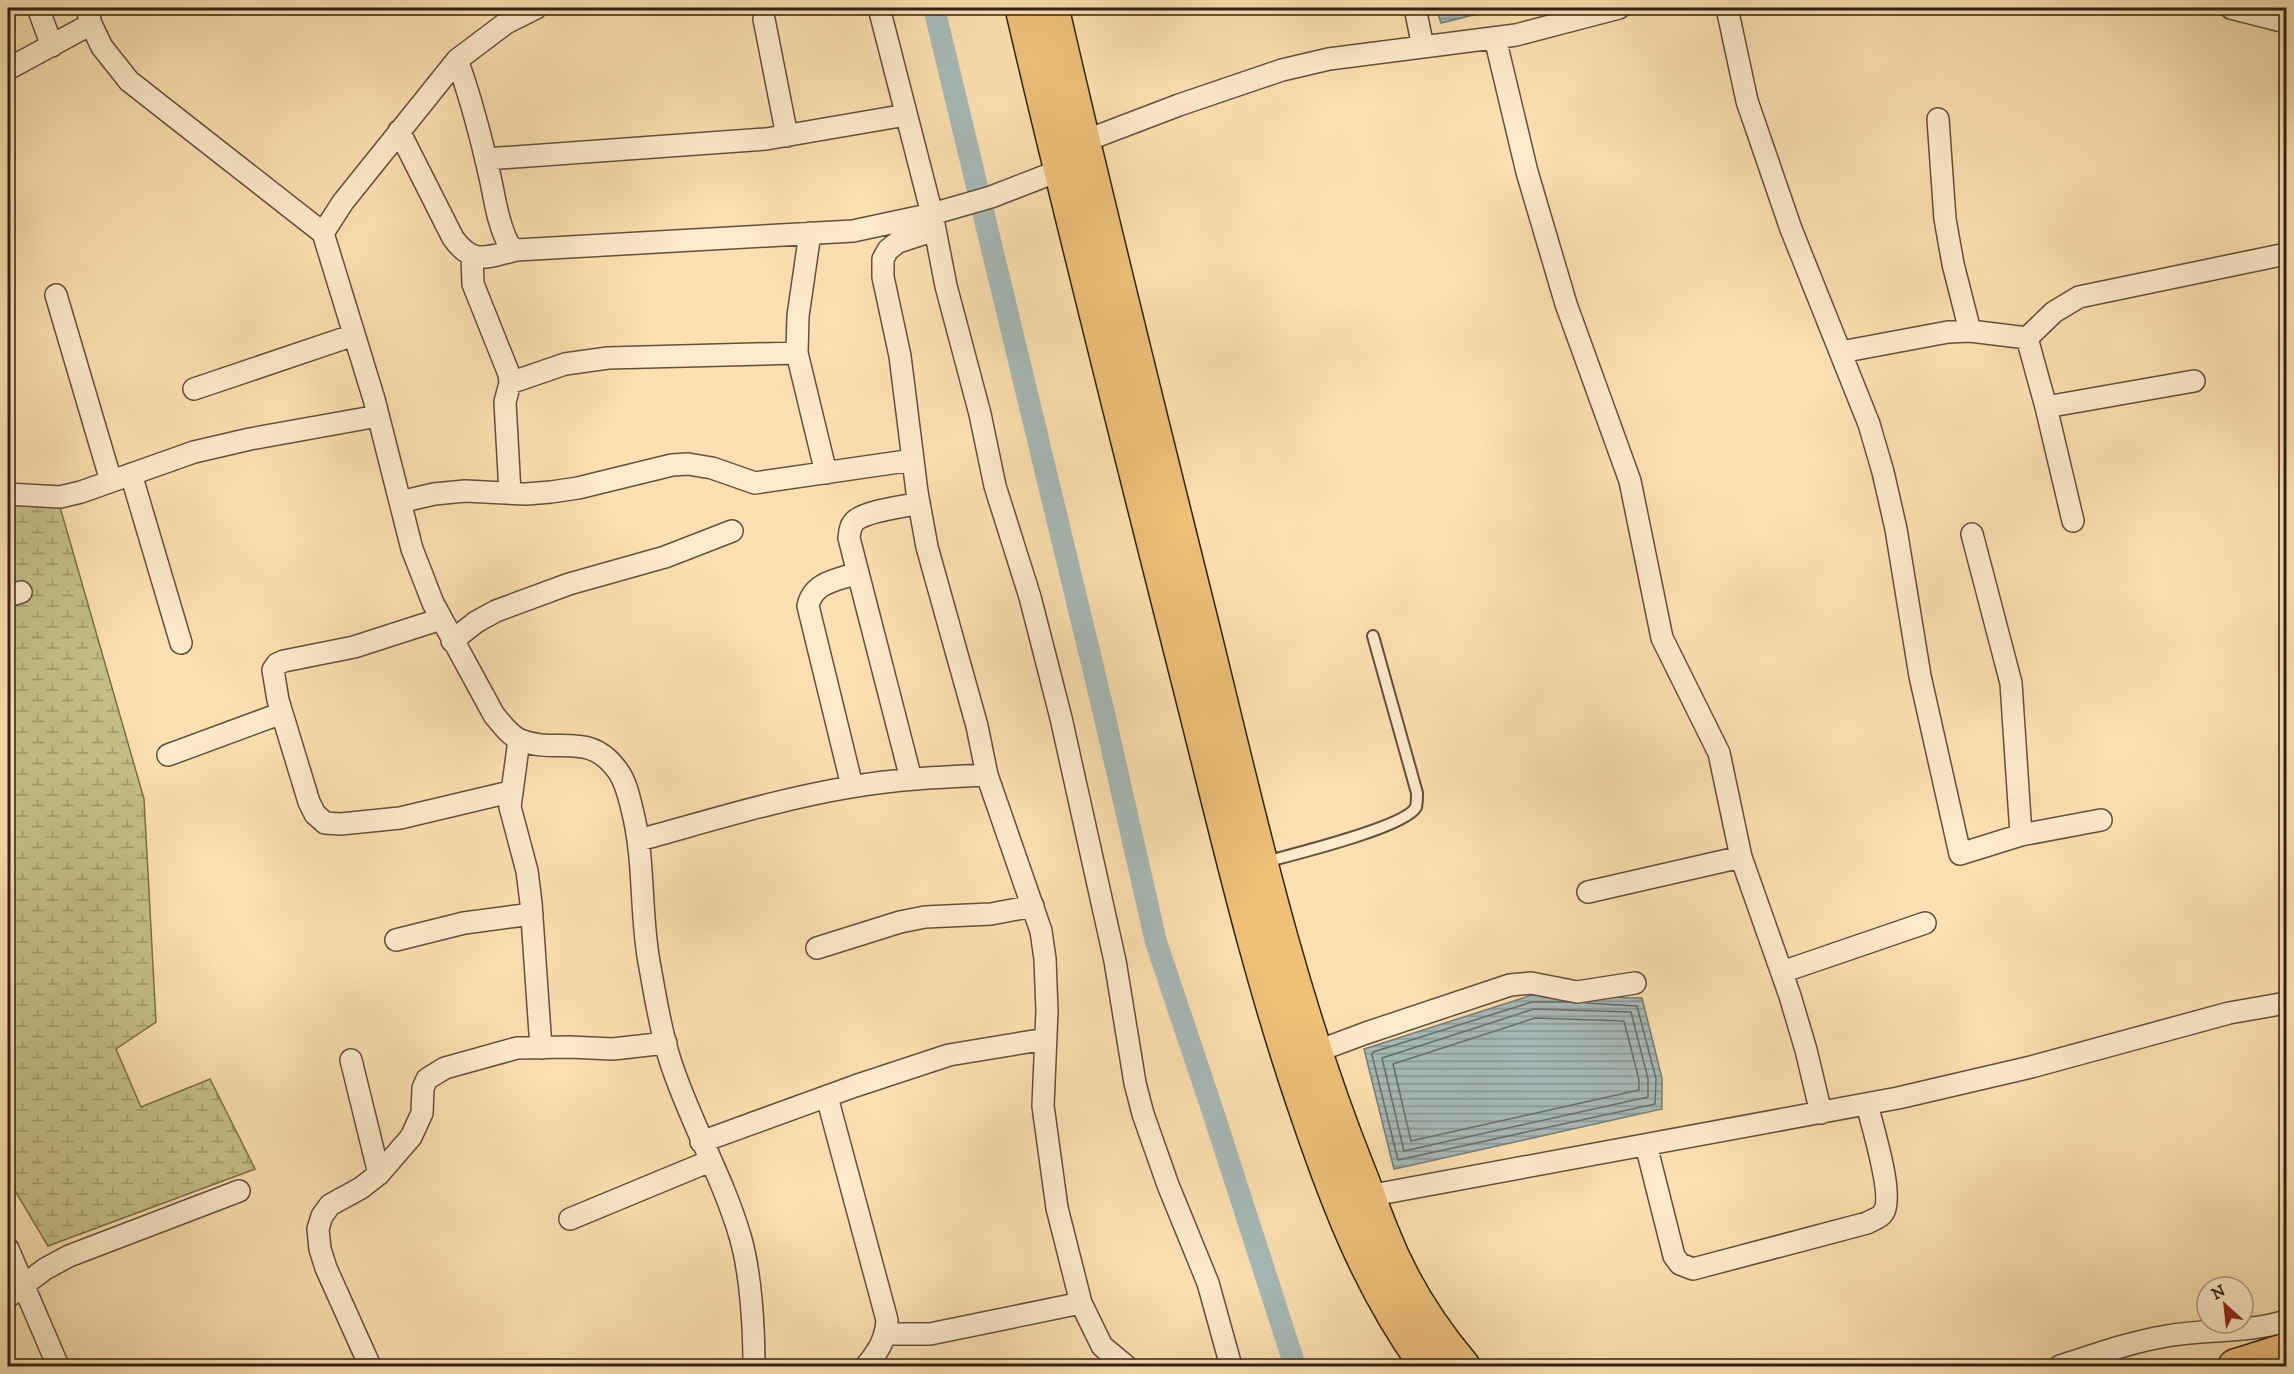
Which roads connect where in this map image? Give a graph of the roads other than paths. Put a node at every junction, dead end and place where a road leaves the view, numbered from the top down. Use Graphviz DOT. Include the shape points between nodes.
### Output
graph roads {
  1 [pos="38,8"];
  2 [pos="536,8"];
  3 [pos="879,8"];
  4 [pos="1022,8"];
  5 [pos="1052,8"];
  6 [pos="1415,8"];
  7 [pos="1619,8"];
  8 [pos="1727,8"];
  9 [pos="2231,8"];
  10 [pos="89,16"];
  11 [pos="764,19"];
  12 [pos="2286,22"];
  13 [pos="1495,38"];
  14 [pos="52,46"];
  15 [pos="1423,47"];
  16 [pos="457,60"];
  17 [pos="8,69"];
  18 [pos="906,115"];
  19 [pos="1938,119"];
  20 [pos="399,131"];
  21 [pos="787,136"];
  22 [pos="1077,157"];
  23 [pos="486,159"];
  24 [pos="938,218"];
  25 [pos="323,233"];
  26 [pos="810,233"];
  27 [pos="516,250"];
  28 [pos="2286,254"];
  29 [pos="472,257"];
  30 [pos="56,295"];
  31 [pos="1970,331"];
  32 [pos="354,335"];
  33 [pos="2027,338"];
  34 [pos="1841,352"];
  35 [pos="797,353"];
  36 [pos="2194,381"];
  37 [pos="510,383"];
  38 [pos="194,389"];
  39 [pos="2046,407"];
  40 [pos="378,417"];
  41 [pos="914,460"];
  42 [pos="826,473"];
  43 [pos="121,477"];
  44 [pos="510,493"];
  45 [pos="8,494"];
  46 [pos="400,502"];
  47 [pos="919,503"];
  48 [pos="2073,521"];
  49 [pos="732,531"];
  50 [pos="1972,534"];
  51 [pos="858,573"];
  52 [pos="441,619"];
  53 [pos="1373,636"];
  54 [pos="452,641"];
  55 [pos="182,643"];
  56 [pos="282,713"];
  57 [pos="519,740"];
  58 [pos="168,755"];
  59 [pos="987,775"];
  60 [pos="911,779"];
  61 [pos="852,786"];
  62 [pos="510,792"];
  63 [pos="2101,820"];
  64 [pos="2021,835"];
  65 [pos="639,840"];
  66 [pos="1741,857"];
  67 [pos="1262,863"];
  68 [pos="1588,892"];
  69 [pos="1033,906"];
  70 [pos="532,914"];
  71 [pos="1924,923"];
  72 [pos="396,940"];
  73 [pos="817,948"];
  74 [pos="1782,972"];
  75 [pos="1635,983"];
  76 [pos="2286,1002"];
  77 [pos="1046,1039"];
  78 [pos="666,1043"];
  79 [pos="541,1047"];
  80 [pos="1316,1053"];
  81 [pos="351,1060"];
  82 [pos="827,1097"];
  83 [pos="1867,1104"];
  84 [pos="1821,1113"];
  85 [pos="1646,1145"];
  86 [pos="706,1152"];
  87 [pos="379,1174"];
  88 [pos="238,1191"];
  89 [pos="1368,1196"];
  90 [pos="570,1220"];
  91 [pos="8,1249"];
  92 [pos="15,1291"];
  93 [pos="1081,1303"];
  94 [pos="886,1334"];
  95 [pos="2279,1338"];
  96 [pos="58,1366"];
  97 [pos="370,1366"];
  98 [pos="754,1366"];
  99 [pos="866,1366"];
  100 [pos="1126,1366"];
  101 [pos="1231,1366"];
  102 [pos="1427,1366"];
  103 [pos="1463,1366"];
  104 [pos="2060,1366"];
  105 [pos="2235,1366"];
  1 -- 14 [label="street"];
  2 -- 16 [label="street" via="506,23"];
  3 -- 18 [label="street"];
  4 -- 22 [label="main road"];
  5 -- 22 [label="main road"];
  6 -- 15 [label="street"];
  7 -- 13 [label="street"];
  8 -- 34 [label="street" via="1747,100 1791,229"];
  9 -- 12 [label="street"];
  10 -- 14 [label="street"];
  10 -- 25 [label="street" via="102,47 129,81"];
  11 -- 21 [label="street"];
  13 -- 15 [label="street"];
  13 -- 66 [label="street" via="1527,172 1566,304 1630,481 1662,638 1719,753"];
  14 -- 17 [label="street"];
  15 -- 22 [label="street" via="1329,59 1282,70 1179,105"];
  16 -- 20 [label="street"];
  16 -- 23 [label="street"];
  18 -- 21 [label="street"];
  18 -- 24 [label="street"];
  19 -- 31 [label="street" via="1945,219"];
  20 -- 25 [label="street"];
  20 -- 29 [label="street" via="453,238"];
  21 -- 23 [label="street"];
  22 -- 24 [label="street"];
  22 -- 67 [label="main road"];
  22 -- 102 [label="main road" via="1100,334 1283,1043 1356,1244 1402,1333"];
  23 -- 27 [label="street" via="496,211 506,240"];
  24 -- 26 [label="street" via="853,231"];
  24 -- 41 [label="street" via="898,242 884,259 883,277 900,356"];
  24 -- 101 [label="street" via="946,286 996,486 1064,729 1115,962 1143,1114 1208,1283"];
  25 -- 32 [label="street"];
  26 -- 27 [label="street"];
  26 -- 35 [label="street"];
  27 -- 29 [label="street" via="485,258"];
  28 -- 33 [label="street" via="2079,297 2054,312"];
  29 -- 37 [label="street" via="473,284"];
  30 -- 43 [label="street"];
  31 -- 33 [label="street"];
  31 -- 34 [label="street"];
  32 -- 38 [label="street"];
  32 -- 40 [label="street"];
  33 -- 39 [label="street"];
  34 -- 64 [label="street" via="1883,472 1920,676 1960,854"];
  35 -- 37 [label="street" via="608,358 565,364"];
  35 -- 42 [label="street"];
  36 -- 39 [label="street"];
  37 -- 44 [label="street" via="505,402"];
  39 -- 48 [label="street"];
  40 -- 43 [label="street" via="194,452"];
  40 -- 46 [label="street"];
  41 -- 42 [label="street"];
  41 -- 47 [label="street"];
  42 -- 44 [label="street" via="755,483 712,468 672,465 578,488"];
  43 -- 45 [label="street" via="60,497"];
  43 -- 55 [label="street"];
  44 -- 46 [label="street" via="465,491"];
  46 -- 52 [label="street" via="412,549"];
  47 -- 51 [label="street" via="856,520 849,538"];
  47 -- 59 [label="street"];
  49 -- 54 [label="street" via="665,557 589,578 496,611"];
  50 -- 64 [label="street" via="2011,683"];
  51 -- 60 [label="street"];
  51 -- 61 [label="street" via="816,589 808,606"];
  52 -- 54 [label="street"];
  52 -- 56 [label="street" via="354,647 277,664 273,670 274,683"];
  53 -- 67 [label="lane" via="1417,793 1416,806 1408,816 1388,826"];
  54 -- 57 [label="street" via="494,715"];
  56 -- 58 [label="street"];
  56 -- 62 [label="street" via="309,802 325,823 400,818"];
  57 -- 62 [label="street"];
  57 -- 65 [label="street" via="591,747 606,756 620,773"];
  59 -- 60 [label="street"];
  59 -- 69 [label="street"];
  60 -- 61 [label="street"];
  61 -- 65 [label="street"];
  62 -- 70 [label="street"];
  63 -- 64 [label="street"];
  65 -- 78 [label="street" via="649,959"];
  66 -- 68 [label="street"];
  66 -- 74 [label="street"];
  67 -- 80 [label="main road"];
  69 -- 73 [label="street" via="991,914 924,917"];
  69 -- 77 [label="street" via="1045,959"];
  70 -- 72 [label="street" via="464,923"];
  70 -- 79 [label="street"];
  71 -- 74 [label="street"];
  74 -- 84 [label="street"];
  75 -- 80 [label="street" via="1577,992 1531,983 1510,985"];
  76 -- 83 [label="street"];
  77 -- 82 [label="street" via="949,1055"];
  77 -- 93 [label="street" via="1043,1106 1048,1154"];
  78 -- 79 [label="street" via="613,1049"];
  78 -- 86 [label="street"];
  79 -- 87 [label="street" via="494,1053 432,1074 423,1088 418,1124"];
  80 -- 89 [label="main road"];
  81 -- 87 [label="street"];
  82 -- 86 [label="street"];
  82 -- 94 [label="street" via="885,1311"];
  83 -- 84 [label="street"];
  83 -- 85 [label="street" via="1887,1186 1882,1214 1867,1223 1693,1269 1680,1264 1674,1256"];
  84 -- 85 [label="street"];
  85 -- 89 [label="street"];
  86 -- 90 [label="street"];
  86 -- 98 [label="street" via="741,1238"];
  87 -- 97 [label="street" via="330,1205 318,1229 326,1268"];
  88 -- 92 [label="street" via="69,1256"];
  89 -- 103 [label="main road" via="1402,1276 1444,1344"];
  91 -- 92 [label="street"];
  92 -- 96 [label="street"];
  93 -- 94 [label="street" via="930,1334"];
  93 -- 100 [label="street" via="1102,1346"];
  94 -- 99 [label="street" via="878,1353"];
  95 -- 104 [label="street" via="2168,1336"];
  95 -- 105 [label="main road"];
}
